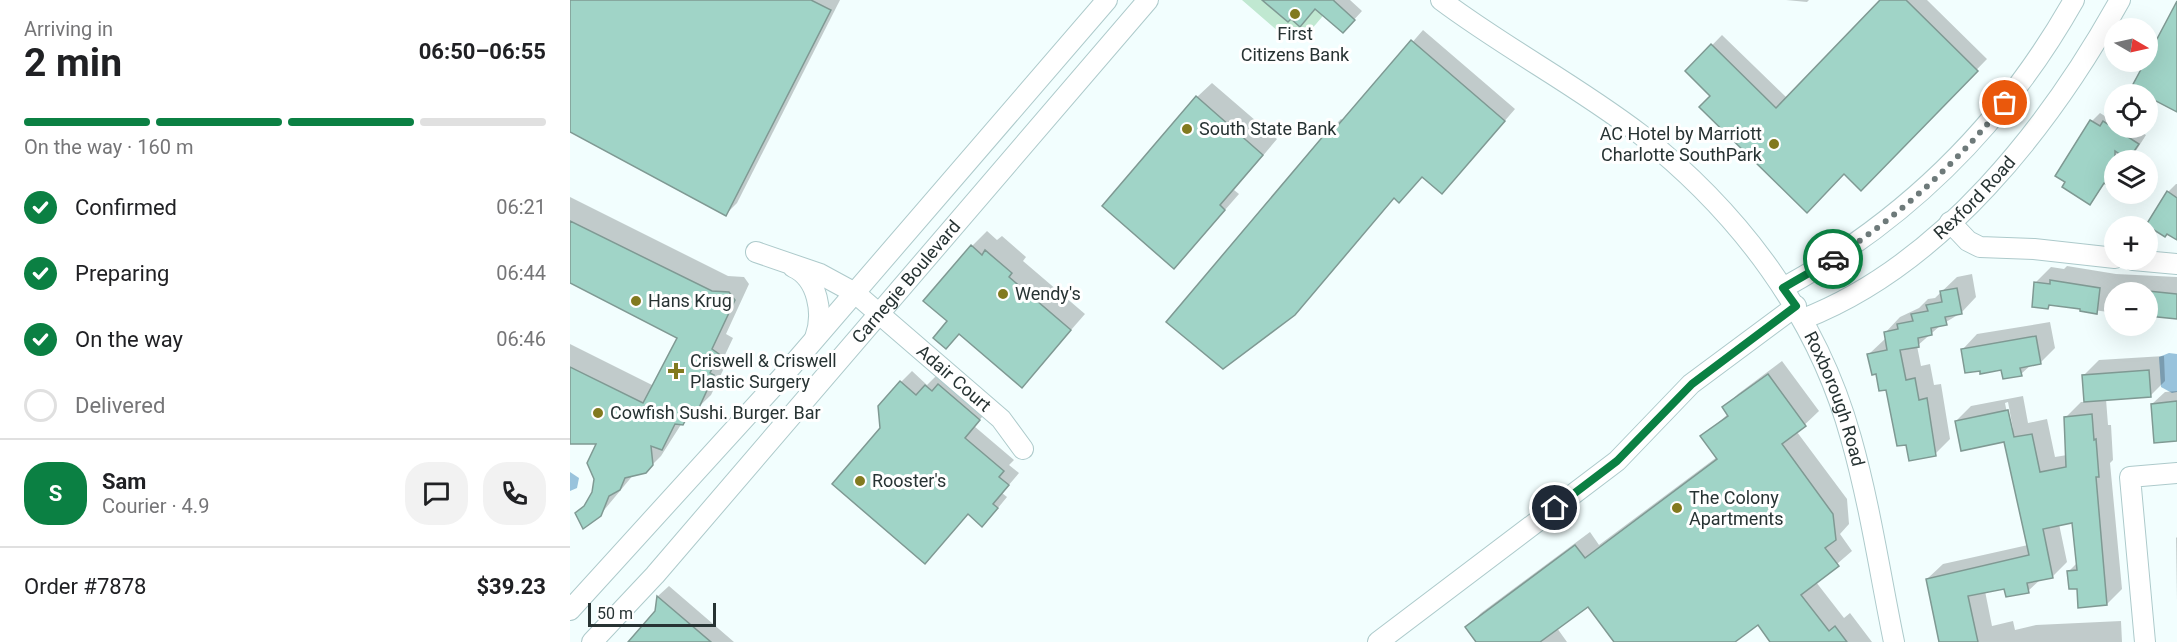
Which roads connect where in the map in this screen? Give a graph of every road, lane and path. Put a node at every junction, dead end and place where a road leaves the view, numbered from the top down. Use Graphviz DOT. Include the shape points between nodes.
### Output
graph roads {
  1 [pos="1107,0"];
  2 [pos="1148,0"];
  3 [pos="1441,0"];
  4 [pos="2074,0"];
  5 [pos="2120,0"];
  6 [pos="1950,222"];
  7 [pos="756,252"];
  8 [pos="2104,257"];
  9 [pos="2158,262"];
  10 [pos="785,264"];
  11 [pos="2177,264"];
  12 [pos="1783,288"];
  13 [pos="855,293"];
  14 [pos="1799,312"];
  15 [pos="879,313"];
  16 [pos="815,339"];
  17 [pos="1023,449"];
  18 [pos="2177,473"];
  19 [pos="570,610"];
  20 [pos="592,642"];
  21 [pos="1378,642"];
  22 [pos="1894,642"];
  23 [pos="2145,642"];
  1 -- 13 [label="street, Carnegie Boulevard"];
  2 -- 15 [label="street, Carnegie Boulevard"];
  3 -- 12 [label="street, Roxborough Road" via="1661,152 1739,228"];
  4 -- 12 [label="street" via="2005,103 1933,182 1861,241"];
  5 -- 6 [label="street, Rexford Road" via="2075,76 2042,121"];
  6 -- 8 [label="street" via="1968,241 1980,247"];
  6 -- 14 [label="street, Rexford Road" via="1878,279 1833,305"];
  7 -- 10 [label="street"];
  9 -- 11 [label="street"];
  10 -- 13 [label="street, Adair Court" via="820,274"];
  10 -- 16 [label="street" via="801,270 815,294 820,316"];
  12 -- 14 [label="street, Roxborough Road"];
  13 -- 15 [label="street, Adair Court"];
  13 -- 16 [label="street, Carnegie Boulevard"];
  14 -- 21 [label="street, Rexford Road" via="1692,384 1617,461"];
  14 -- 22 [label="street, Roxborough Road" via="1851,436"];
  15 -- 17 [label="street, Adair Court" via="1000,418"];
  15 -- 20 [label="street, Carnegie Boulevard" via="634,599"];
  16 -- 19 [label="street, Carnegie Boulevard"];
  18 -- 23 [label="street" via="2130,477"];
}
